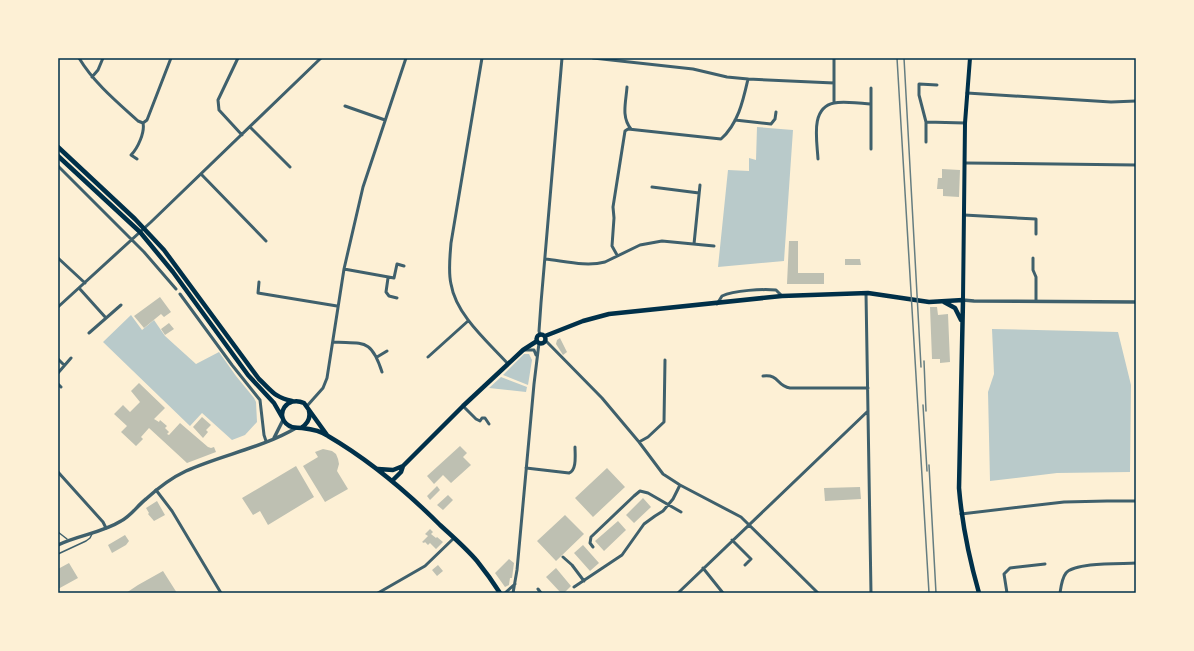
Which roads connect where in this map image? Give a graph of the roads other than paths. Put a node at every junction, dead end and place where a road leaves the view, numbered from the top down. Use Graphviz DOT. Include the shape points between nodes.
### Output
graph roads {
  1 [pos="79,58"];
  2 [pos="103,58"];
  3 [pos="171,58"];
  4 [pos="238,58"];
  5 [pos="321,58"];
  6 [pos="406,58"];
  7 [pos="482,58"];
  8 [pos="562,58"];
  9 [pos="593,58"];
  10 [pos="834,58"];
  11 [pos="970,58"];
  12 [pos="92,77"];
  13 [pos="748,79"];
  14 [pos="834,83"];
  15 [pos="936,85"];
  16 [pos="627,87"];
  17 [pos="871,88"];
  18 [pos="967,93"];
  19 [pos="1136,101"];
  20 [pos="834,102"];
  21 [pos="871,104"];
  22 [pos="345,106"];
  23 [pos="776,112"];
  24 [pos="385,120"];
  25 [pos="735,120"];
  26 [pos="926,122"];
  27 [pos="143,123"];
  28 [pos="965,123"];
  29 [pos="250,127"];
  30 [pos="631,130"];
  31 [pos="242,134"];
  32 [pos="926,142"];
  33 [pos="58,147"];
  34 [pos="871,149"];
  35 [pos="58,156"];
  36 [pos="818,159"];
  37 [pos="137,160"];
  38 [pos="964,163"];
  39 [pos="58,166"];
  40 [pos="1136,166"];
  41 [pos="290,167"];
  42 [pos="201,174"];
  43 [pos="700,185"];
  44 [pos="652,187"];
  45 [pos="699,193"];
  46 [pos="964,215"];
  47 [pos="144,228"];
  48 [pos="140,232"];
  49 [pos="1036,234"];
  50 [pos="132,240"];
  51 [pos="266,241"];
  52 [pos="694,244"];
  53 [pos="714,246"];
  54 [pos="618,256"];
  55 [pos="58,258"];
  56 [pos="1033,258"];
  57 [pos="545,259"];
  58 [pos="404,266"];
  59 [pos="344,269"];
  60 [pos="388,278"];
  61 [pos="259,282"];
  62 [pos="85,283"];
  63 [pos="79,288"];
  64 [pos="176,290"];
  65 [pos="866,293"];
  66 [pos="180,294"];
  67 [pos="782,296"];
  68 [pos="397,298"];
  69 [pos="963,300"];
  70 [pos="1036,301"];
  71 [pos="944,302"];
  72 [pos="1136,302"];
  73 [pos="717,304"];
  74 [pos="121,305"];
  75 [pos="337,306"];
  76 [pos="58,308"];
  77 [pos="106,318"];
  78 [pos="468,320"];
  79 [pos="962,322"];
  80 [pos="90,333"];
  81 [pos="543,337"];
  82 [pos="333,342"];
  83 [pos="538,342"];
  84 [pos="523,350"];
  85 [pos="388,351"];
  86 [pos="377,357"];
  87 [pos="428,357"];
  88 [pos="71,358"];
  89 [pos="537,358"];
  90 [pos="58,359"];
  91 [pos="665,360"];
  92 [pos="508,364"];
  93 [pos="64,365"];
  94 [pos="382,372"];
  95 [pos="58,373"];
  96 [pos="763,376"];
  97 [pos="868,388"];
  98 [pos="292,401"];
  99 [pos="463,406"];
  100 [pos="308,408"];
  101 [pos="868,411"];
  102 [pos="283,419"];
  103 [pos="489,424"];
  104 [pos="299,428"];
  105 [pos="327,435"];
  106 [pos="274,438"];
  107 [pos="266,442"];
  108 [pos="639,442"];
  109 [pos="575,447"];
  110 [pos="403,466"];
  111 [pos="526,468"];
  112 [pos="378,469"];
  113 [pos="58,472"];
  114 [pos="392,481"];
  115 [pos="680,486"];
  116 [pos="156,490"];
  117 [pos="1136,501"];
  118 [pos="668,505"];
  119 [pos="681,512"];
  120 [pos="961,514"];
  121 [pos="749,524"];
  122 [pos="106,528"];
  123 [pos="58,532"];
  124 [pos="92,532"];
  125 [pos="454,538"];
  126 [pos="68,540"];
  127 [pos="732,540"];
  128 [pos="58,545"];
  129 [pos="593,547"];
  130 [pos="58,554"];
  131 [pos="564,557"];
  132 [pos="1136,563"];
  133 [pos="1045,564"];
  134 [pos="745,565"];
  135 [pos="703,568"];
  136 [pos="584,581"];
  137 [pos="515,584"];
  138 [pos="574,587"];
  139 [pos="538,589"];
  140 [pos="220,593"];
  141 [pos="378,593"];
  142 [pos="500,593"];
  143 [pos="505,593"];
  144 [pos="513,593"];
  145 [pos="541,593"];
  146 [pos="678,593"];
  147 [pos="723,593"];
  148 [pos="818,593"];
  149 [pos="871,593"];
  150 [pos="979,593"];
  151 [pos="1007,593"];
  152 [pos="1060,593"];
  1 -- 12 [label="street"];
  2 -- 12 [label="street"];
  3 -- 27 [label="street" via="147,120"];
  4 -- 31 [label="street" via="218,100 219,110"];
  5 -- 29 [label="street"];
  6 -- 24 [label="street"];
  7 -- 78 [label="street" via="450,261 450,284"];
  8 -- 57 [label="street"];
  9 -- 13 [label="street" via="693,69"];
  10 -- 14 [label="street"];
  11 -- 18 [label="main road"];
  12 -- 27 [label="street" via="138,122"];
  13 -- 14 [label="street"];
  13 -- 25 [label="street" via="740,112"];
  14 -- 20 [label="street"];
  15 -- 26 [label="street" via="918,84"];
  16 -- 30 [label="street" via="624,115"];
  17 -- 21 [label="street"];
  18 -- 19 [label="street" via="1111,102"];
  18 -- 28 [label="main road"];
  20 -- 21 [label="street"];
  20 -- 36 [label="street" via="822,108 817,117"];
  21 -- 34 [label="street"];
  22 -- 24 [label="street"];
  23 -- 25 [label="street" via="771,124"];
  24 -- 59 [label="street" via="363,187"];
  25 -- 30 [label="street" via="720,139"];
  26 -- 28 [label="street"];
  26 -- 32 [label="street"];
  27 -- 37 [label="street" via="144,128 131,155"];
  28 -- 38 [label="main road"];
  29 -- 31 [label="street"];
  29 -- 41 [label="street"];
  30 -- 54 [label="street" via="624,132 613,206 612,246"];
  31 -- 42 [label="street"];
  33 -- 47 [label="main road"];
  35 -- 48 [label="main road"];
  38 -- 40 [label="street"];
  38 -- 46 [label="main road"];
  39 -- 50 [label="street"];
  42 -- 47 [label="street"];
  42 -- 51 [label="street"];
  43 -- 45 [label="street"];
  44 -- 45 [label="street"];
  45 -- 52 [label="street"];
  46 -- 49 [label="street" via="1036,219"];
  46 -- 69 [label="main road"];
  47 -- 48 [label="street"];
  47 -- 98 [label="main road" via="179,269 259,379 276,396"];
  48 -- 50 [label="street"];
  48 -- 102 [label="main road" via="173,272 248,375 274,403"];
  50 -- 62 [label="street"];
  50 -- 64 [label="street"];
  52 -- 53 [label="street"];
  52 -- 54 [label="street" via="662,241 640,245"];
  54 -- 57 [label="street" via="599,264"];
  55 -- 62 [label="street"];
  56 -- 70 [label="street"];
  57 -- 81 [label="street" via="539,330"];
  58 -- 60 [label="street" via="396,264 394,278"];
  59 -- 60 [label="street"];
  59 -- 75 [label="street"];
  60 -- 68 [label="street" via="386,292 388,296"];
  61 -- 75 [label="street" via="258,294"];
  62 -- 63 [label="street"];
  63 -- 76 [label="street"];
  63 -- 77 [label="street"];
  65 -- 67 [label="main road"];
  65 -- 71 [label="main road"];
  65 -- 97 [label="street"];
  66 -- 107 [label="street" via="260,400"];
  67 -- 73 [label="main road"];
  67 -- 73 [label="street" via="776,290 767,289 732,293 722,296"];
  69 -- 70 [label="street"];
  69 -- 71 [label="main road"];
  69 -- 79 [label="main road"];
  70 -- 72 [label="street"];
  71 -- 79 [label="main road" via="955,308"];
  73 -- 81 [label="main road" via="609,314 582,321"];
  74 -- 77 [label="street"];
  75 -- 82 [label="street"];
  77 -- 80 [label="street"];
  78 -- 87 [label="street"];
  78 -- 92 [label="street"];
  79 -- 120 [label="main road" via="958,468"];
  81 -- 83 [label="main road" via="537,336"];
  81 -- 83 [label="main road" via="543,344"];
  81 -- 108 [label="street" via="602,398"];
  82 -- 86 [label="street" via="359,343 371,348"];
  82 -- 100 [label="street" via="327,378"];
  83 -- 84 [label="main road"];
  83 -- 89 [label="street"];
  84 -- 89 [label="street" via="534,350"];
  84 -- 92 [label="main road"];
  85 -- 86 [label="street"];
  86 -- 94 [label="street"];
  88 -- 93 [label="street"];
  89 -- 111 [label="street"];
  90 -- 93 [label="street"];
  91 -- 108 [label="street" via="664,422"];
  92 -- 99 [label="main road"];
  93 -- 95 [label="street"];
  96 -- 97 [label="street" via="770,375 790,388"];
  97 -- 101 [label="street"];
  98 -- 100 [label="main road" via="300,401"];
  98 -- 102 [label="main road" via="283,410"];
  99 -- 103 [label="street" via="476,419 480,421 485,418"];
  99 -- 110 [label="main road"];
  100 -- 104 [label="main road" via="309,418 304,426"];
  100 -- 105 [label="main road"];
  101 -- 121 [label="street"];
  101 -- 149 [label="street"];
  102 -- 104 [label="main road" via="289,426"];
  102 -- 106 [label="street"];
  104 -- 105 [label="main road"];
  104 -- 106 [label="street"];
  105 -- 112 [label="main road"];
  106 -- 107 [label="street"];
  107 -- 116 [label="street" via="204,463"];
  108 -- 115 [label="street" via="663,474"];
  109 -- 111 [label="street" via="572,472"];
  110 -- 112 [label="main road" via="393,470"];
  110 -- 114 [label="main road"];
  111 -- 137 [label="street"];
  112 -- 114 [label="main road"];
  113 -- 122 [label="street"];
  114 -- 125 [label="main road"];
  115 -- 118 [label="street"];
  115 -- 121 [label="street" via="741,517"];
  116 -- 122 [label="street" via="121,522"];
  116 -- 140 [label="street" via="172,511"];
  117 -- 120 [label="street" via="1064,502"];
  118 -- 119 [label="street"];
  118 -- 129 [label="street" via="640,491 591,537 589,540"];
  118 -- 136 [label="street" via="663,512 644,524 622,555"];
  120 -- 150 [label="main road"];
  121 -- 127 [label="street"];
  121 -- 148 [label="street"];
  122 -- 124 [label="street"];
  123 -- 126 [label="lane"];
  124 -- 126 [label="street"];
  124 -- 130 [label="lane" via="86,540"];
  125 -- 141 [label="street" via="425,566"];
  125 -- 142 [label="main road" via="477,561"];
  126 -- 128 [label="street"];
  127 -- 134 [label="street" via="751,559"];
  127 -- 135 [label="street"];
  131 -- 136 [label="street"];
  132 -- 152 [label="street" via="1079,566 1066,572"];
  133 -- 151 [label="street" via="1010,568 1004,574"];
  135 -- 146 [label="street"];
  135 -- 147 [label="street"];
  136 -- 138 [label="street"];
  137 -- 143 [label="street"];
  137 -- 144 [label="street"];
  139 -- 145 [label="street"];
}
